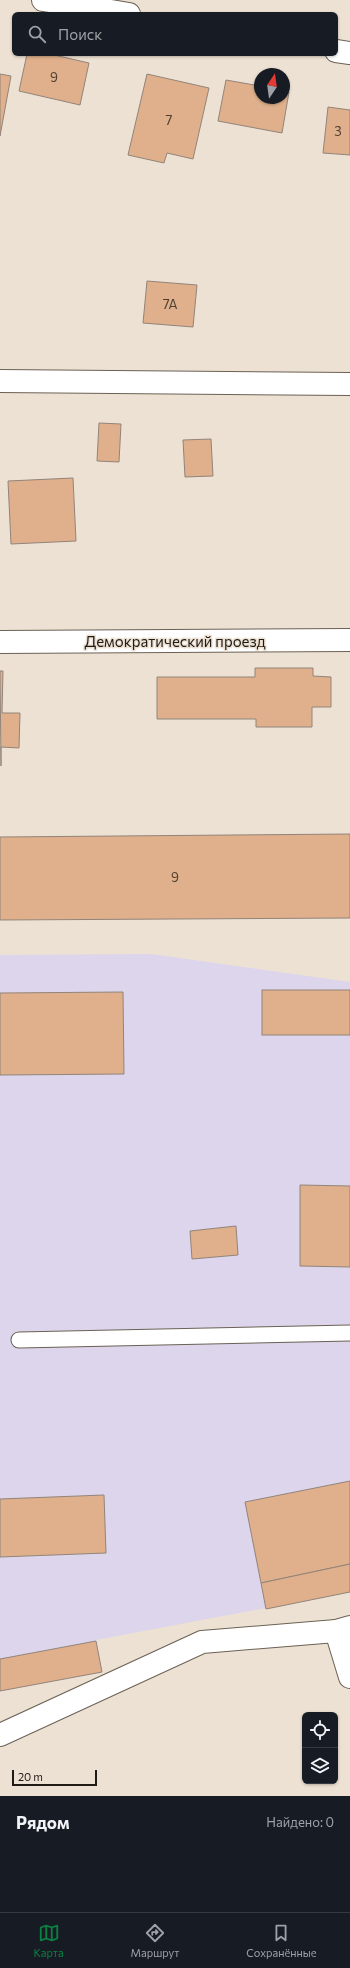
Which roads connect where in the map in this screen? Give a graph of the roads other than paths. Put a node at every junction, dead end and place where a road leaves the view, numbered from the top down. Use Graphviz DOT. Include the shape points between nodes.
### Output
graph roads {
  1 [pos="43,0"];
  2 [pos="117,12"];
  3 [pos="338,51"];
  4 [pos="350,53"];
  5 [pos="0,381"];
  6 [pos="350,384"];
  7 [pos="350,640"];
  8 [pos="0,642"];
  9 [pos="350,1333"];
  10 [pos="19,1340"];
  11 [pos="343,1630"];
  12 [pos="350,1677"];
  13 [pos="0,1735"];
  1 -- 2 [label="street"];
  3 -- 4 [label="street"];
  5 -- 6 [label="street"];
  7 -- 8 [label="street, Демократический проезд"];
  9 -- 10 [label="lane"];
  11 -- 12 [label="street"];
  11 -- 13 [label="street" via="202,1642"];
}
